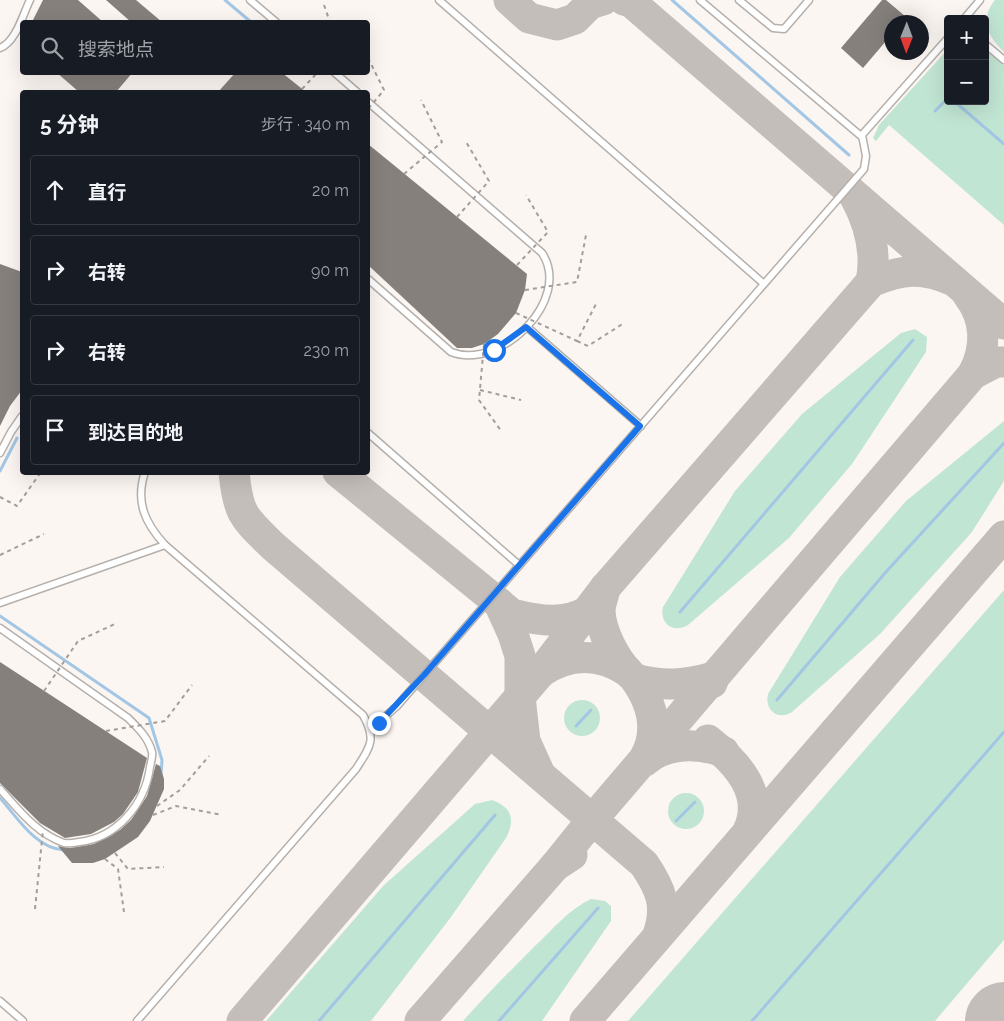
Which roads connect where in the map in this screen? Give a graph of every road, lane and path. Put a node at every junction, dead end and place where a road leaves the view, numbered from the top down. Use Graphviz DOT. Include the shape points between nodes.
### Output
graph roads {
  1 [pos="30,0"];
  2 [pos="250,0"];
  3 [pos="439,0"];
  4 [pos="700,0"];
  5 [pos="739,0"];
  6 [pos="809,0"];
  7 [pos="980,0"];
  8 [pos="324,5"];
  9 [pos="967,15"];
  10 [pos="21,20"];
  11 [pos="274,20"];
  12 [pos="329,20"];
  13 [pos="20,21"];
  14 [pos="944,43"];
  15 [pos="989,47"];
  16 [pos="0,48"];
  17 [pos="1004,60"];
  18 [pos="370,62"];
  19 [pos="315,75"];
  20 [pos="337,75"];
  21 [pos="302,89"];
  22 [pos="355,90"];
  23 [pos="421,100"];
  24 [pos="370,104"];
  25 [pos="370,107"];
  26 [pos="862,135"];
  27 [pos="465,140"];
  28 [pos="404,174"];
  29 [pos="526,195"];
  30 [pos="457,217"];
  31 [pos="586,235"];
  32 [pos="517,265"];
  33 [pos="370,280"];
  34 [pos="763,283"];
  35 [pos="526,290"];
  36 [pos="597,302"];
  37 [pos="516,313"];
  38 [pos="624,323"];
  39 [pos="526,327"];
  40 [pos="578,341"];
  41 [pos="484,344"];
  42 [pos="480,390"];
  43 [pos="521,400"];
  44 [pos="20,419"];
  45 [pos="640,426"];
  46 [pos="502,432"];
  47 [pos="370,435"];
  48 [pos="0,453"];
  49 [pos="39,475"];
  50 [pos="144,475"];
  51 [pos="0,497"];
  52 [pos="44,534"];
  53 [pos="165,545"];
  54 [pos="0,555"];
  55 [pos="519,565"];
  56 [pos="0,604"];
  57 [pos="117,623"];
  58 [pos="0,628"];
  59 [pos="192,685"];
  60 [pos="44,691"];
  61 [pos="371,729"];
  62 [pos="106,731"];
  63 [pos="209,756"];
  64 [pos="0,789"];
  65 [pos="158,806"];
  66 [pos="222,814"];
  67 [pos="153,815"];
  68 [pos="43,830"];
  69 [pos="115,853"];
  70 [pos="105,859"];
  71 [pos="164,867"];
  72 [pos="35,909"];
  73 [pos="124,912"];
  74 [pos="0,1001"];
  75 [pos="23,1021"];
  76 [pos="137,1021"];
  1 -- 10 [label="lane"];
  2 -- 11 [label="lane"];
  3 -- 34 [label="lane"];
  4 -- 26 [label="lane"];
  5 -- 6 [label="lane" via="773,28 784,29"];
  7 -- 9 [label="lane"];
  8 -- 12 [label="path"];
  13 -- 16 [label="lane" via="12,38"];
  14 -- 26 [label="lane"];
  15 -- 17 [label="lane"];
  18 -- 25 [label="path, bridge" via="384,90"];
  19 -- 21 [label="path"];
  20 -- 22 [label="lane"];
  23 -- 28 [label="path, bridge" via="442,142"];
  24 -- 39 [label="lane" via="548,261 550,280 541,308"];
  26 -- 34 [label="lane" via="866,156 864,170"];
  27 -- 30 [label="path, bridge" via="489,181"];
  29 -- 32 [label="path, bridge" via="548,232"];
  31 -- 35 [label="path, bridge" via="577,282"];
  33 -- 39 [label="lane" via="451,352 462,356 477,356 494,350"];
  34 -- 45 [label="lane"];
  36 -- 40 [label="path, bridge"];
  37 -- 40 [label="path, bridge"];
  38 -- 40 [label="path" via="588,346"];
  39 -- 45 [label="lane"];
  41 -- 42 [label="path, bridge"];
  42 -- 43 [label="path"];
  42 -- 46 [label="path, bridge" via="479,400"];
  44 -- 48 [label="lane"];
  45 -- 55 [label="lane"];
  47 -- 55 [label="lane"];
  49 -- 51 [label="path" via="17,506"];
  50 -- 53 [label="lane" via="142,510 150,528"];
  52 -- 54 [label="path"];
  53 -- 56 [label="lane"];
  53 -- 61 [label="lane" via="363,715"];
  55 -- 61 [label="lane" via="397,706"];
  57 -- 60 [label="path, bridge" via="78,641"];
  58 -- 64 [label="lane" via="128,718 146,736 152,753 149,779 140,800 110,833 88,841 66,844 35,828"];
  59 -- 62 [label="path, bridge" via="165,722"];
  61 -- 76 [label="lane" via="370,747 356,769"];
  63 -- 65 [label="path" via="180,790"];
  66 -- 67 [label="path" via="176,806"];
  68 -- 72 [label="path, bridge"];
  69 -- 71 [label="path" via="128,869"];
  70 -- 73 [label="path" via="118,869"];
  74 -- 75 [label="lane"];
}
